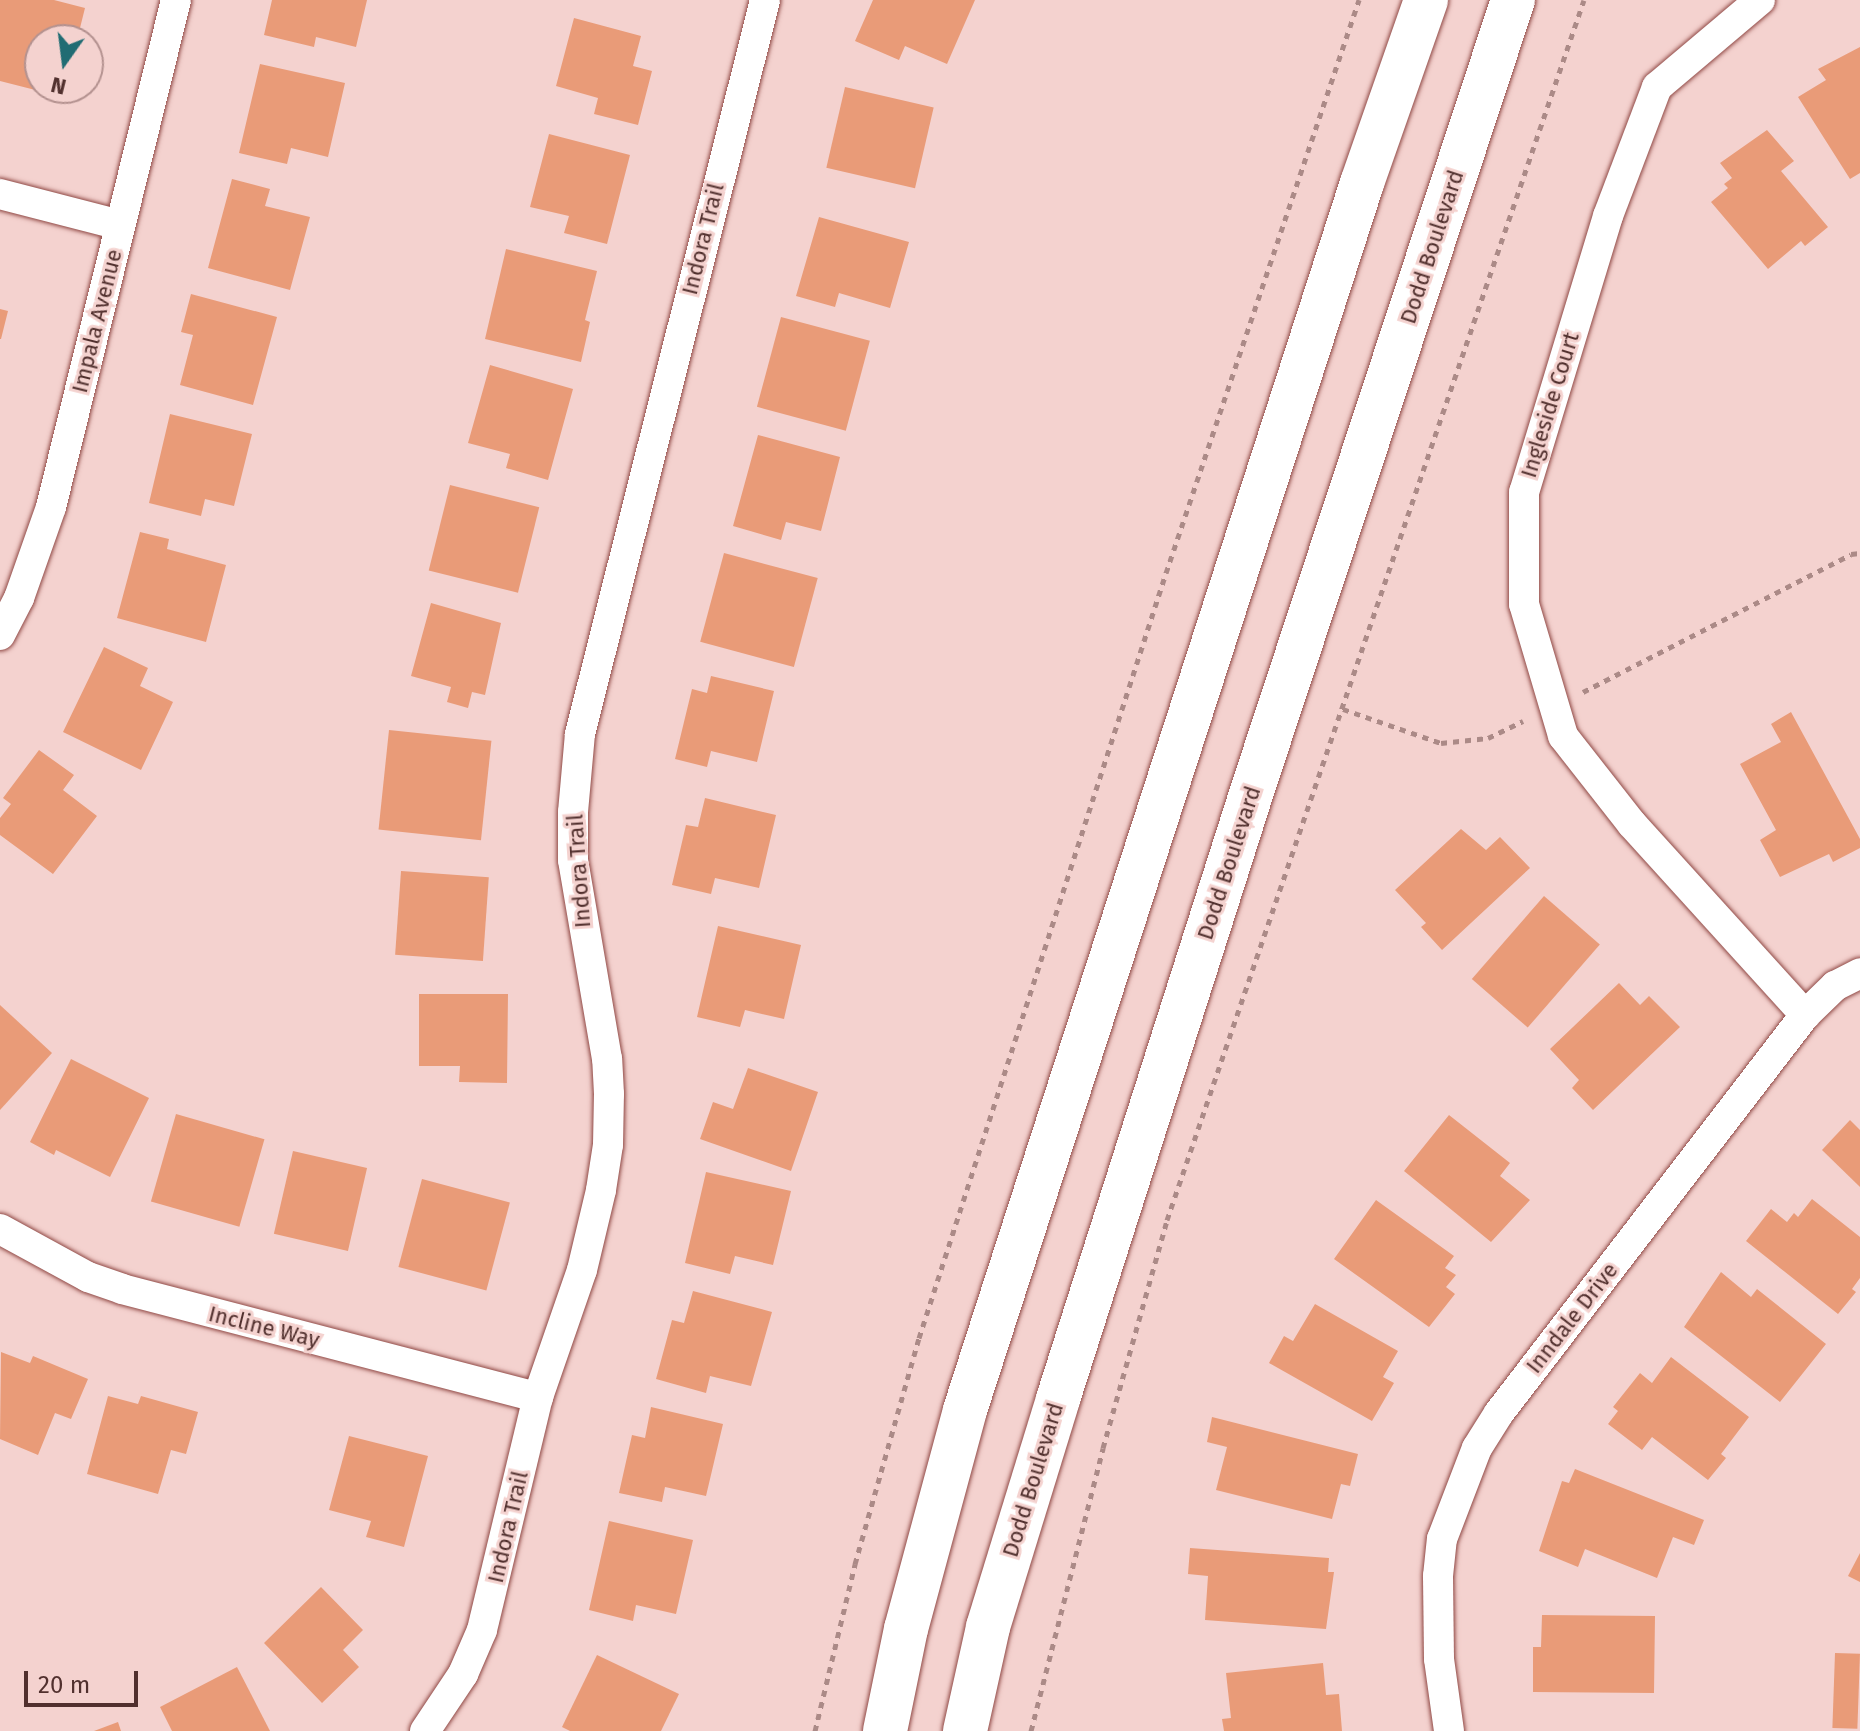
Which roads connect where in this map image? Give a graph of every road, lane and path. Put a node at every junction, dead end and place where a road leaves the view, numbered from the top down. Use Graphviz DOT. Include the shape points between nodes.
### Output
graph roads {
  1 [pos="176,0"];
  2 [pos="765,0"];
  3 [pos="1359,0"];
  4 [pos="1426,0"];
  5 [pos="1513,0"];
  6 [pos="1584,0"];
  7 [pos="1760,0"];
  8 [pos="0,194"];
  9 [pos="120,225"];
  10 [pos="1860,553"];
  11 [pos="0,635"];
  12 [pos="1554,707"];
  13 [pos="1343,709"];
  14 [pos="1860,973"];
  15 [pos="1805,1015"];
  16 [pos="0,1229"];
  17 [pos="538,1397"];
  18 [pos="425,1731"];
  19 [pos="815,1731"];
  20 [pos="885,1731"];
  21 [pos="965,1731"];
  22 [pos="1031,1731"];
  23 [pos="1449,1731"];
  1 -- 9 [label="street, Impala Avenue"];
  2 -- 17 [label="street, Indora Trail" via="580,734 573,860 607,1059 608,1145 589,1243"];
  3 -- 19 [label="path" via="1166,573 919,1338 855,1564"];
  4 -- 20 [label="main road" via="965,1410 906,1629"];
  5 -- 21 [label="main road, Dodd Boulevard" via="1068,1369 988,1627"];
  6 -- 13 [label="path"];
  7 -- 12 [label="street, Ingleside Court" via="1657,87 1608,216 1524,492 1524,604"];
  8 -- 9 [label="street"];
  9 -- 11 [label="street, Impala Avenue" via="51,507"];
  10 -- 12 [label="path"];
  12 -- 13 [label="path" via="1488,738 1441,743"];
  12 -- 15 [label="street, Ingleside Court" via="1563,736 1632,824"];
  13 -- 22 [label="path" via="1167,1220"];
  14 -- 15 [label="street, Inndale Drive" via="1835,986"];
  15 -- 23 [label="street, Inndale Drive" via="1477,1448 1442,1539 1438,1576 1439,1659"];
  16 -- 17 [label="street, Incline Way" via="88,1277 122,1289"];
  17 -- 18 [label="street, Indora Trail" via="482,1630 463,1674"];
}
